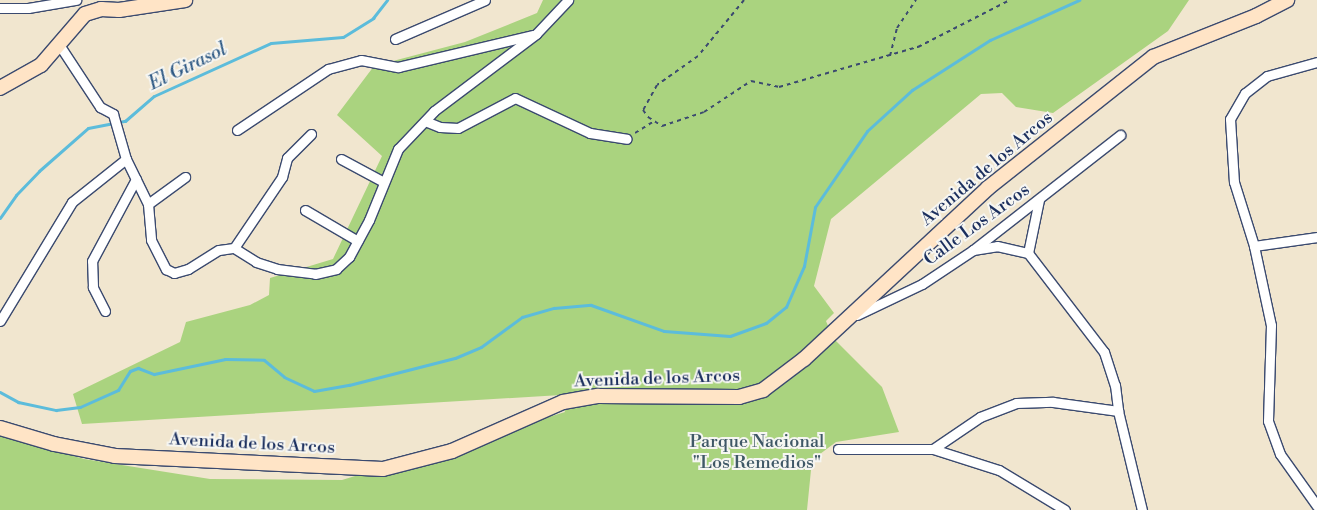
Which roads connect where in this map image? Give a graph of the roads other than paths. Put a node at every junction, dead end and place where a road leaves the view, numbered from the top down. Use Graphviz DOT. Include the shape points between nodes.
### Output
graph roads {
  1 [pos="76,0"];
  2 [pos="106,0"];
  3 [pos="185,0"];
  4 [pos="485,0"];
  5 [pos="568,0"];
  6 [pos="1287,0"];
  7 [pos="0,8"];
  8 [pos="119,10"];
  9 [pos="536,34"];
  10 [pos="395,39"];
  11 [pos="58,43"];
  12 [pos="1317,62"];
  13 [pos="0,88"];
  14 [pos="425,121"];
  15 [pos="237,130"];
  16 [pos="311,134"];
  17 [pos="1120,135"];
  18 [pos="627,139"];
  19 [pos="126,159"];
  20 [pos="341,159"];
  21 [pos="185,177"];
  22 [pos="136,179"];
  23 [pos="382,181"];
  24 [pos="1039,200"];
  25 [pos="148,204"];
  26 [pos="305,210"];
  27 [pos="1317,237"];
  28 [pos="358,241"];
  29 [pos="1254,246"];
  30 [pos="234,248"];
  31 [pos="973,250"];
  32 [pos="1028,253"];
  33 [pos="105,312"];
  34 [pos="1,320"];
  35 [pos="842,321"];
  36 [pos="1118,411"];
  37 [pos="0,428"];
  38 [pos="933,449"];
  39 [pos="838,450"];
  40 [pos="1317,506"];
  41 [pos="1065,510"];
  42 [pos="1142,510"];
  1 -- 7 [label="street" via="28,8"];
  2 -- 8 [label="street"];
  3 -- 8 [label="main road"];
  4 -- 10 [label="street"];
  5 -- 9 [label="street"];
  6 -- 35 [label="main road, Avenida de los Arcos" via="1256,16 1153,57 988,188"];
  8 -- 11 [label="main road" via="101,9 85,14"];
  9 -- 14 [label="street"];
  9 -- 15 [label="street" via="398,67 361,60 328,69"];
  11 -- 13 [label="main road" via="30,74"];
  11 -- 19 [label="street" via="100,106 113,114"];
  12 -- 29 [label="street" via="1266,76 1245,93 1230,119 1234,182"];
  14 -- 18 [label="street" via="440,127 458,128 516,98 590,133"];
  14 -- 23 [label="street" via="398,149"];
  16 -- 30 [label="street" via="287,158 282,177"];
  17 -- 24 [label="street, Calle Los Arcos"];
  19 -- 22 [label="street"];
  19 -- 34 [label="street" via="72,202"];
  20 -- 23 [label="street"];
  21 -- 25 [label="street"];
  22 -- 25 [label="street"];
  22 -- 33 [label="street" via="92,262 93,287"];
  23 -- 28 [label="street" via="370,220"];
  24 -- 31 [label="street, Calle Los Arcos"];
  24 -- 32 [label="street" via="1029,235"];
  25 -- 30 [label="street" via="151,240 158,257 174,273 188,269 219,250"];
  26 -- 28 [label="street"];
  27 -- 29 [label="street"];
  28 -- 30 [label="street" via="336,270 315,274 277,269 256,262"];
  29 -- 40 [label="street" via="1271,324 1268,421 1280,454"];
  31 -- 32 [label="street" via="997,246"];
  31 -- 35 [label="street, Calle Los Arcos" via="922,284"];
  32 -- 36 [label="street" via="1104,352 1115,385"];
  35 -- 37 [label="main road, Avenida de los Arcos" via="783,377 754,392 738,397 598,396 563,402 452,451 383,469 115,456 54,444"];
  36 -- 38 [label="street" via="1053,402 1016,402 980,418"];
  36 -- 42 [label="street"];
  38 -- 39 [label="street"];
  38 -- 41 [label="street" via="999,470"];
}
